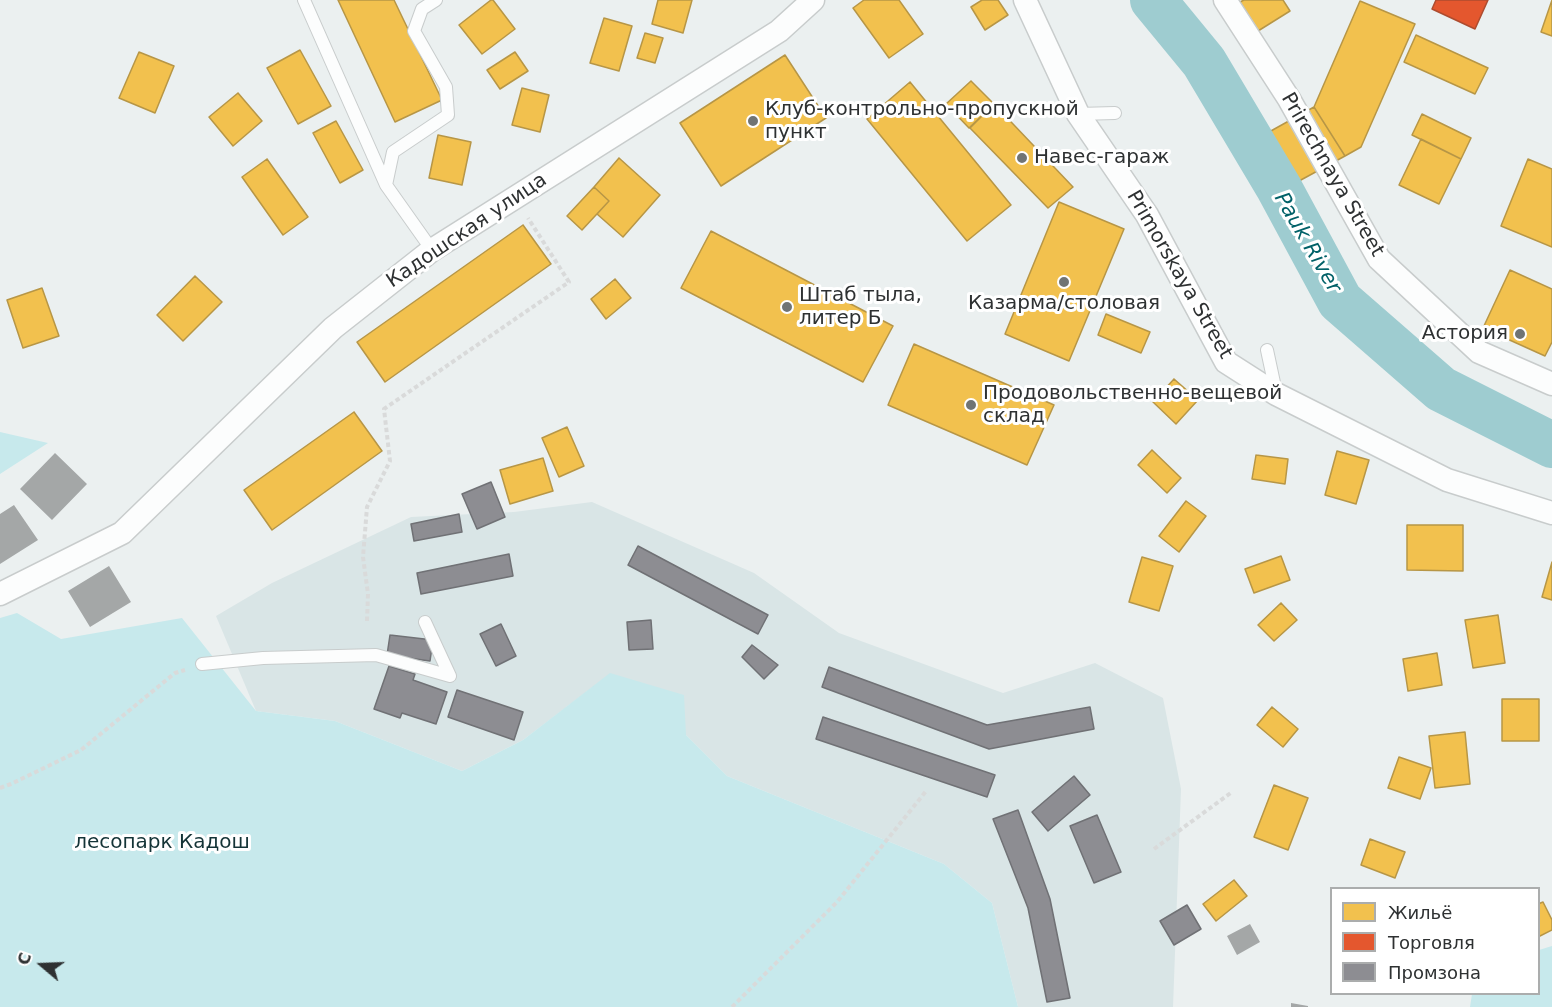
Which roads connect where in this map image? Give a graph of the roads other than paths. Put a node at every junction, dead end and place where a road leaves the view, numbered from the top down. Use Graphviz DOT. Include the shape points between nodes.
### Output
graph roads {
  1 [pos="304,0"];
  2 [pos="436,0"];
  3 [pos="813,0"];
  4 [pos="1025,0"];
  5 [pos="1225,0"];
  6 [pos="1115,113"];
  7 [pos="1078,114"];
  8 [pos="386,185"];
  9 [pos="432,250"];
  10 [pos="1267,350"];
  11 [pos="1552,384"];
  12 [pos="1276,394"];
  13 [pos="1552,513"];
  14 [pos="0,594"];
  15 [pos="425,622"];
  16 [pos="202,664"];
  1 -- 8 [label="lane"];
  2 -- 8 [label="lane" via="422,9 414,31 446,87 448,115 393,152"];
  3 -- 9 [label="street, Кадошская улица" via="779,31"];
  4 -- 7 [label="street, Primorskaya Street"];
  5 -- 11 [label="street, Prirechnaya Street" via="1289,99 1379,259 1479,352"];
  6 -- 7 [label="lane"];
  7 -- 12 [label="street, Primorskaya Street" via="1147,215 1226,362"];
  8 -- 9 [label="lane"];
  9 -- 14 [label="street, Кадошская улица" via="333,328 122,533"];
  10 -- 12 [label="lane"];
  12 -- 13 [label="street, Primorskaya Street" via="1447,480"];
  15 -- 16 [label="lane" via="450,676 376,655"];
}
